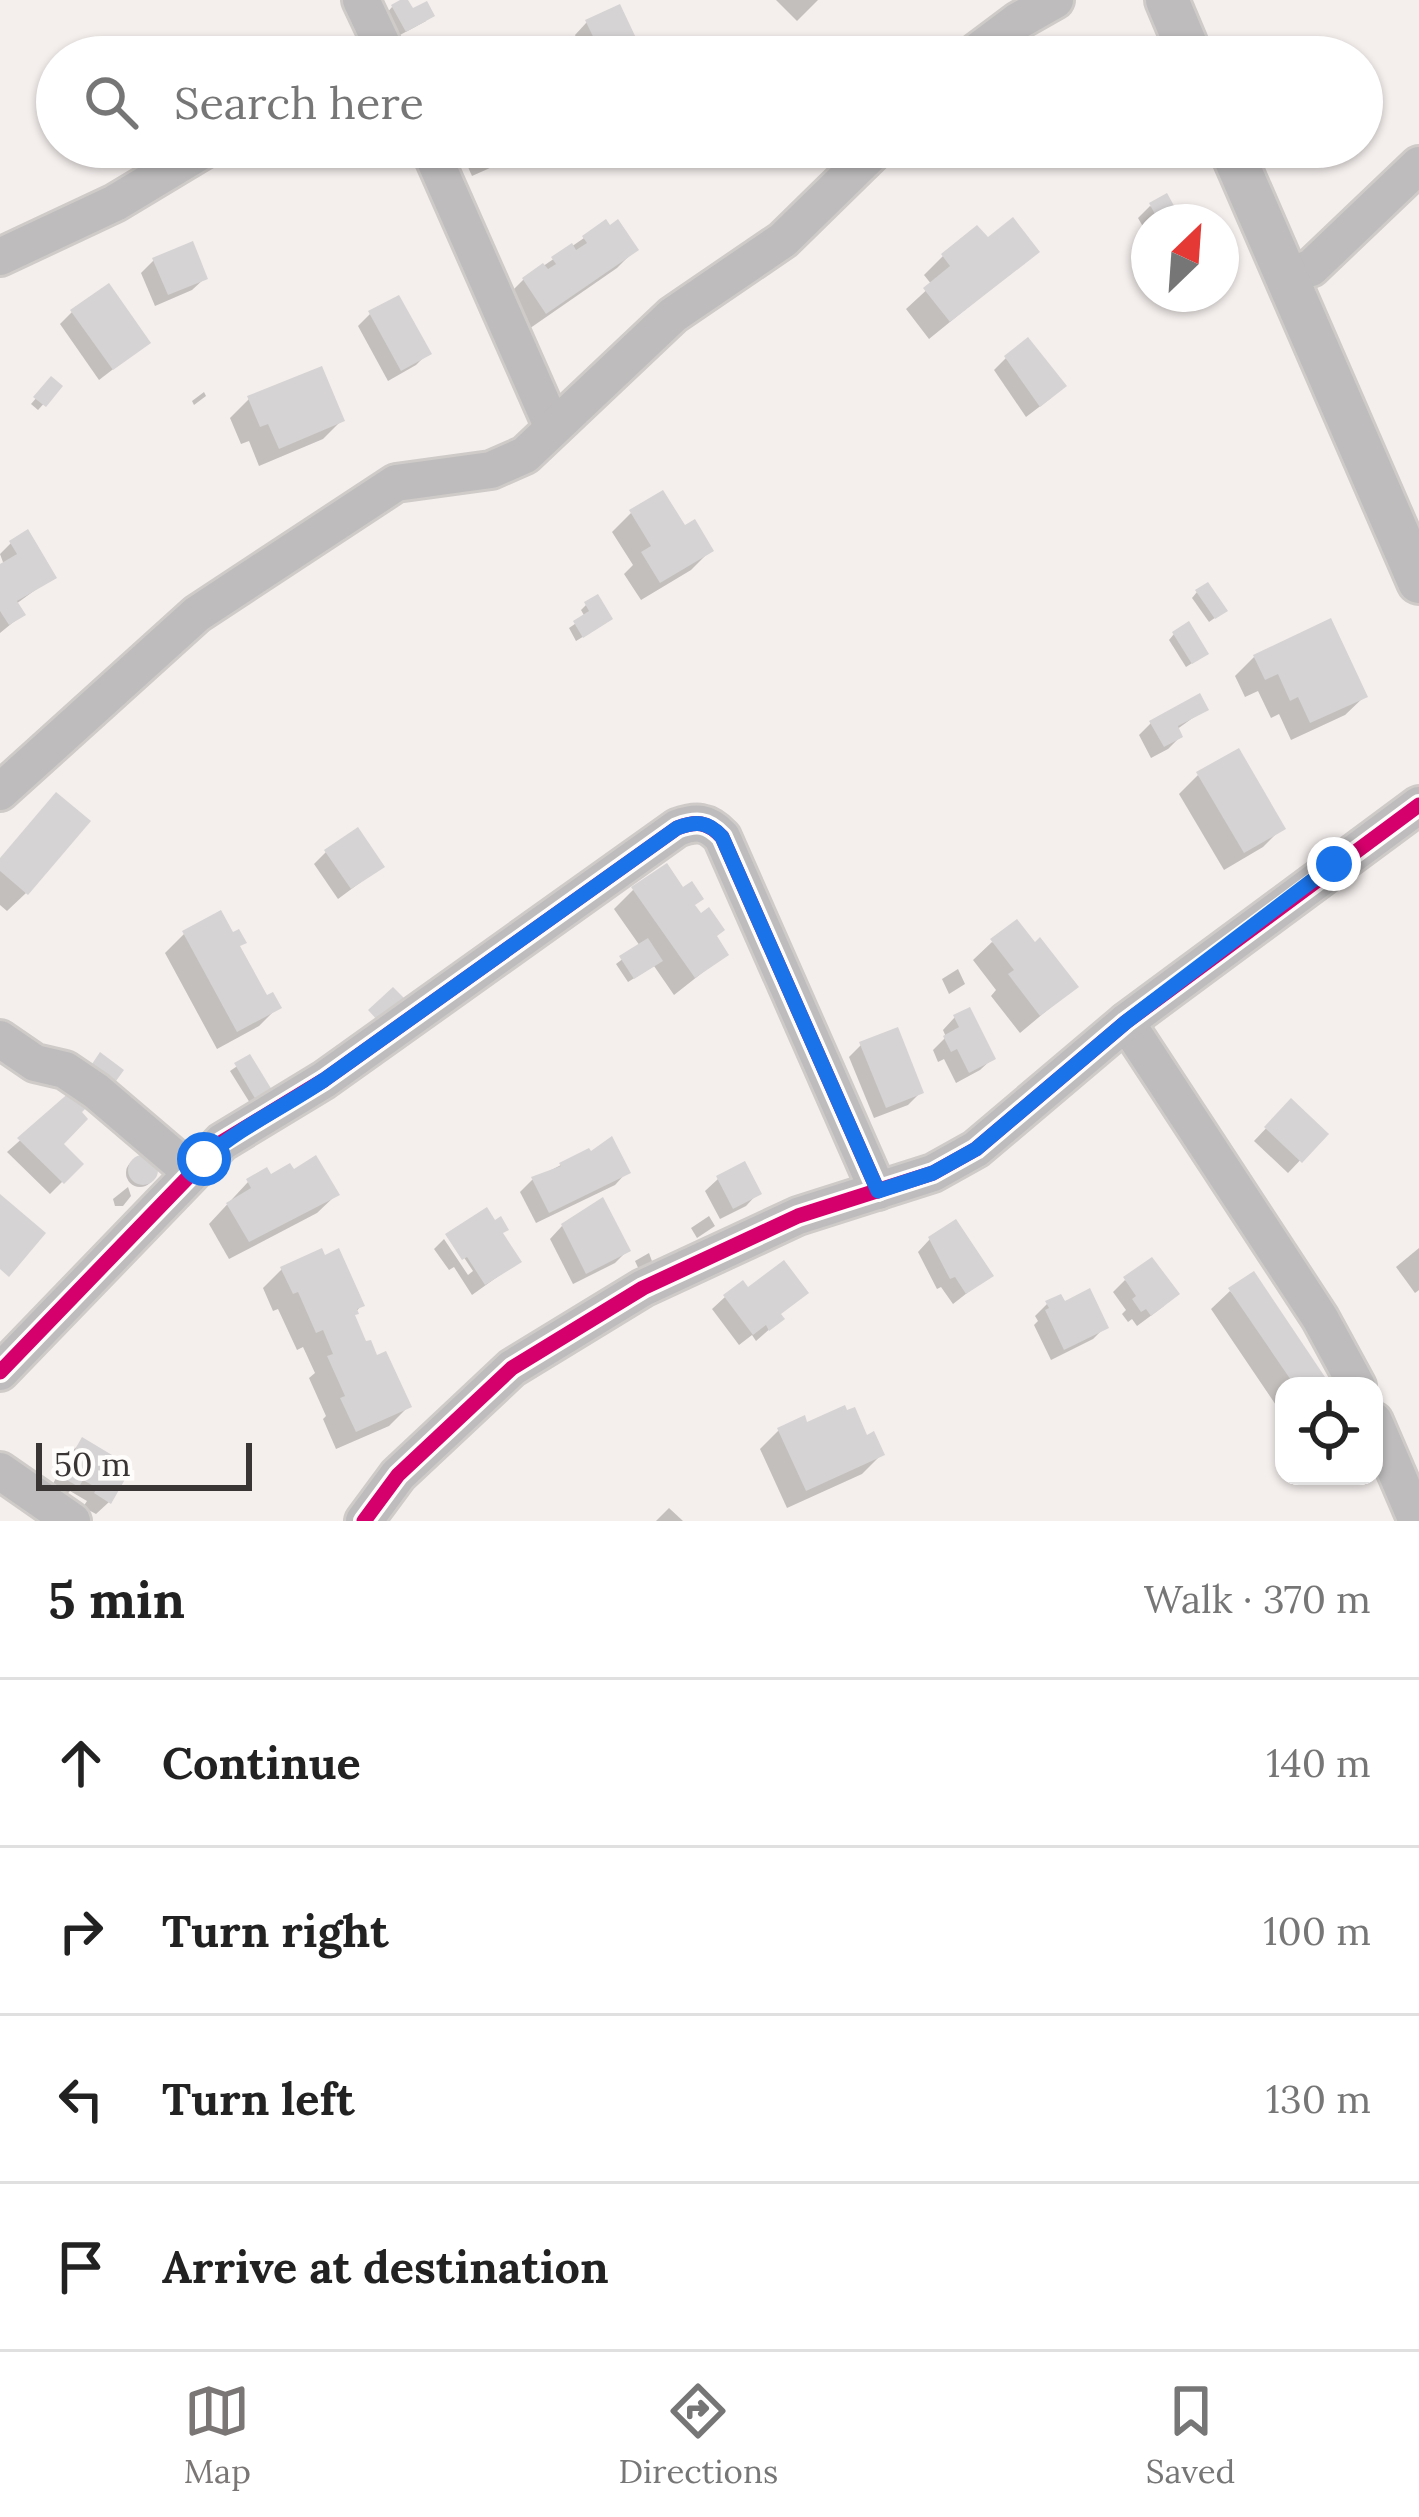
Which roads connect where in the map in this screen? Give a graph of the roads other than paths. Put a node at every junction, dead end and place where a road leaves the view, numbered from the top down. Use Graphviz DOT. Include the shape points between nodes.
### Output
graph roads {
  1 [pos="362,0"];
  2 [pos="1055,0"];
  3 [pos="1167,0"];
  4 [pos="378,36"];
  5 [pos="1001,36"];
  6 [pos="1183,36"];
  7 [pos="1419,165"];
  8 [pos="173,168"];
  9 [pos="438,168"];
  10 [pos="857,168"];
  11 [pos="1239,168"];
  12 [pos="0,256"];
  13 [pos="1285,276"];
  14 [pos="553,428"];
  15 [pos="1419,582"];
  16 [pos="0,792"];
  17 [pos="1419,805"];
  18 [pos="1126,1022"];
  19 [pos="0,1039"];
  20 [pos="191,1172"];
  21 [pos="878,1191"];
  22 [pos="0,1372"];
  23 [pos="1352,1377"];
  24 [pos="1383,1442"];
  25 [pos="0,1471"];
  26 [pos="72,1521"];
  27 [pos="364,1521"];
  28 [pos="1417,1521"];
  1 -- 4 [label="street"];
  2 -- 5 [label="street"];
  3 -- 6 [label="street"];
  7 -- 13 [label="street" via="1311,268"];
  8 -- 12 [label="street"];
  9 -- 14 [label="street"];
  10 -- 14 [label="street" via="783,240 673,315"];
  11 -- 13 [label="street"];
  13 -- 15 [label="street"];
  14 -- 16 [label="street" via="525,455 491,470 396,483 197,614"];
  17 -- 18 [label="street"];
  18 -- 21 [label="street" via="976,1149"];
  18 -- 23 [label="street"];
  19 -- 20 [label="street" via="96,1091"];
  20 -- 21 [label="street" via="241,1128 274,1114 694,822 722,837"];
  20 -- 22 [label="street"];
  21 -- 27 [label="street" via="798,1216 643,1288 512,1369 398,1475"];
  24 -- 28 [label="street"];
  25 -- 26 [label="street"];
}
